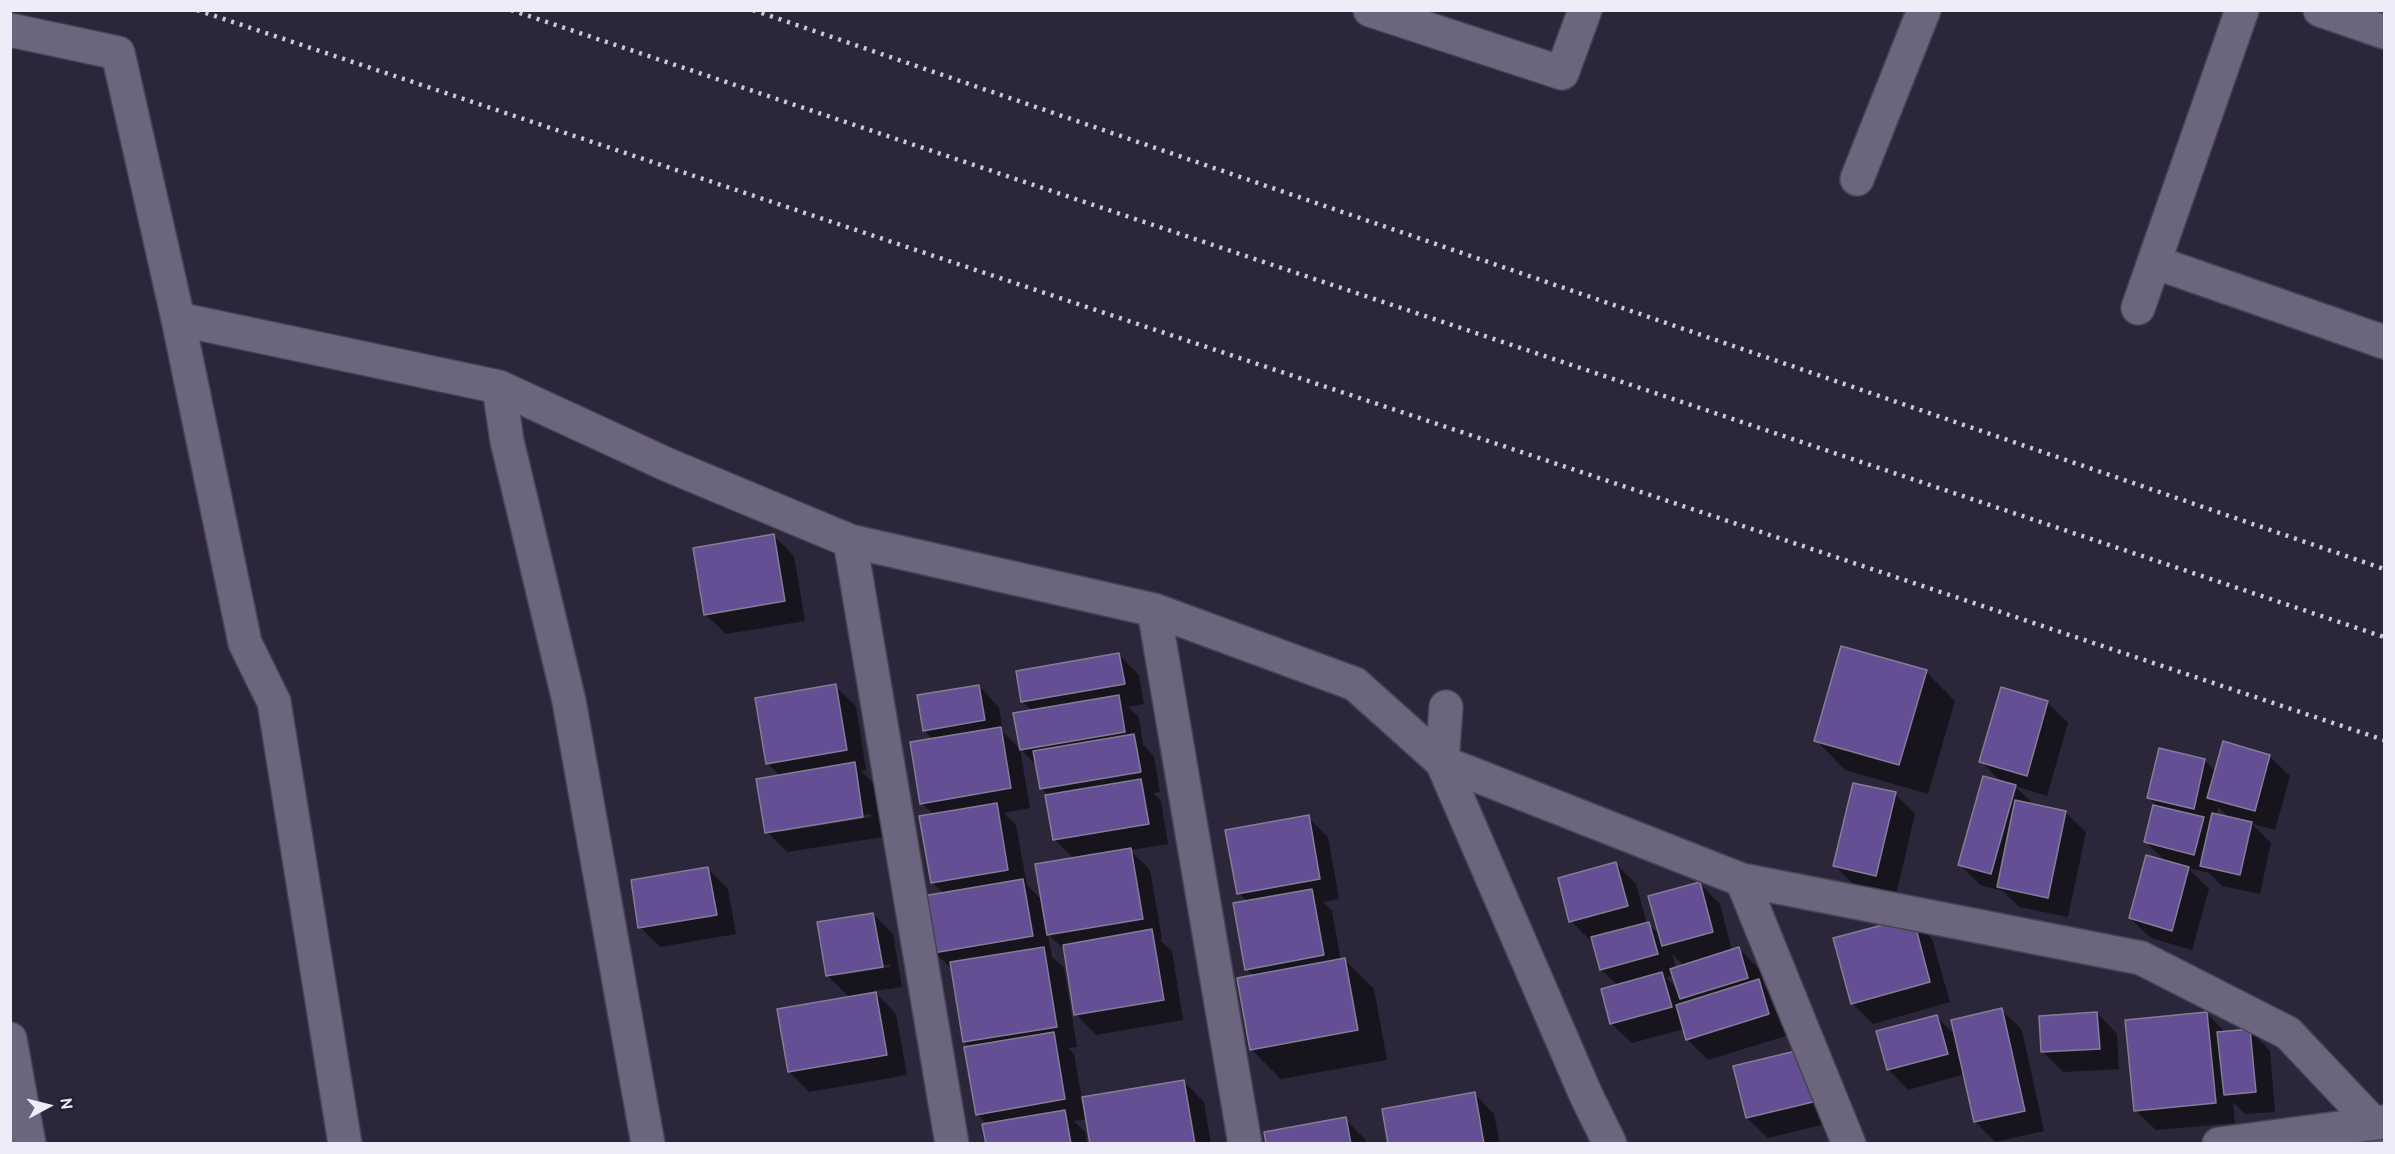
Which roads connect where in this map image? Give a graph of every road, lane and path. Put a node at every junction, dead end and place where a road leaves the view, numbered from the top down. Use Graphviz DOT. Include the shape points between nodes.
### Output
graph roads {
  1 [pos="1370,10"];
  2 [pos="1585,10"];
  3 [pos="1924,10"];
  4 [pos="2242,10"];
  5 [pos="2320,10"];
  6 [pos="10,30"];
  7 [pos="2385,32"];
  8 [pos="1857,180"];
  9 [pos="2154,262"];
  10 [pos="2138,308"];
  11 [pos="178,319"];
  12 [pos="2385,342"];
  13 [pos="499,387"];
  14 [pos="850,541"];
  15 [pos="1154,610"];
  16 [pos="1446,707"];
  17 [pos="1442,762"];
  18 [pos="1742,880"];
  19 [pos="10,1039"];
  20 [pos="2379,1123"];
  21 [pos="29,1143"];
  22 [pos="345,1143"];
  23 [pos="648,1143"];
  24 [pos="952,1143"];
  25 [pos="1245,1143"];
  26 [pos="1610,1143"];
  27 [pos="1849,1143"];
  28 [pos="2220,1143"];
  1 -- 2 [label="street" via="1562,73"];
  3 -- 8 [label="street"];
  4 -- 9 [label="street"];
  5 -- 7 [label="street"];
  6 -- 11 [label="street" via="118,53"];
  9 -- 10 [label="street"];
  9 -- 12 [label="street"];
  11 -- 13 [label="street"];
  11 -- 22 [label="street" via="245,643 274,702"];
  13 -- 14 [label="street" via="668,465"];
  13 -- 23 [label="street" via="507,441 569,701"];
  14 -- 15 [label="street"];
  14 -- 24 [label="street"];
  15 -- 17 [label="street" via="1354,684"];
  15 -- 25 [label="street"];
  16 -- 17 [label="street"];
  17 -- 18 [label="street"];
  17 -- 26 [label="street"];
  18 -- 20 [label="street" via="2141,958 2288,1033"];
  18 -- 27 [label="street"];
  19 -- 21 [label="street"];
  20 -- 28 [label="street"];
}
